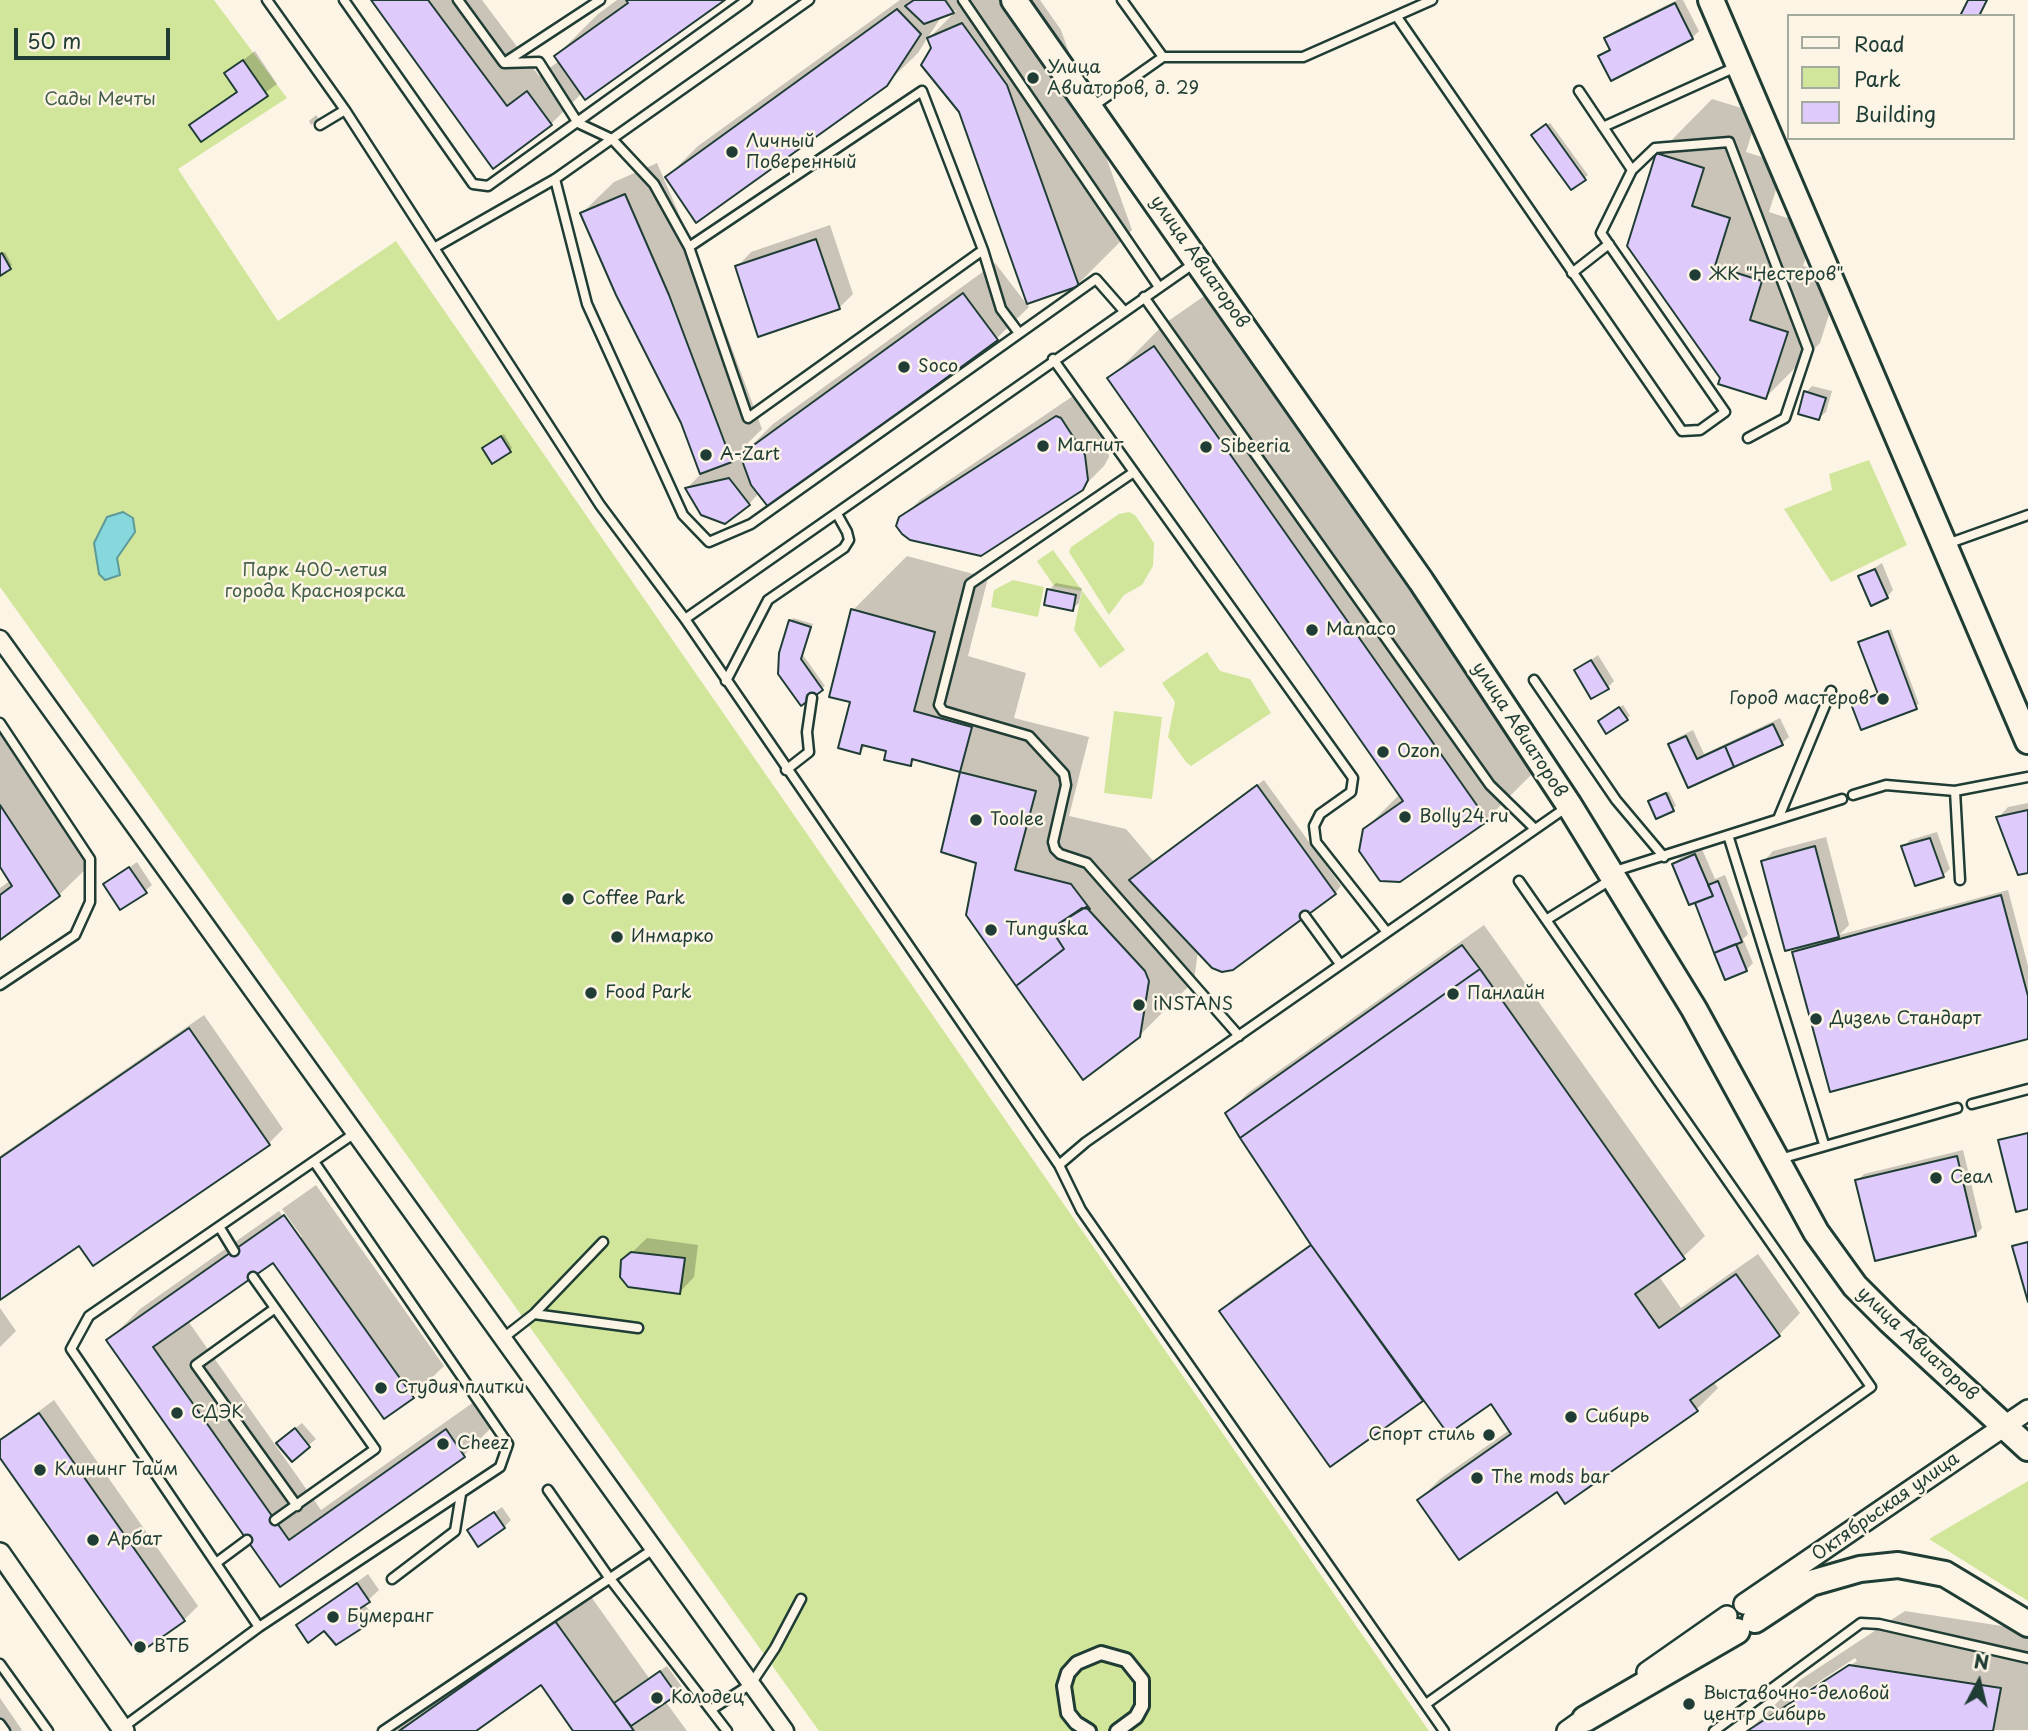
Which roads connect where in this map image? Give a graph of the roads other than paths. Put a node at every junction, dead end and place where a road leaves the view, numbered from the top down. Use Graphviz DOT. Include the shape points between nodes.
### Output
graph roads {
  1 [pos="267,0"];
  2 [pos="344,0"];
  3 [pos="458,0"];
  4 [pos="600,0"];
  5 [pos="747,0"];
  6 [pos="790,0"];
  7 [pos="809,0"];
  8 [pos="963,0"];
  9 [pos="1014,0"];
  10 [pos="1122,0"];
  11 [pos="1432,0"];
  12 [pos="1711,0"];
  13 [pos="796,9"];
  14 [pos="1397,17"];
  15 [pos="1163,57"];
  16 [pos="504,63"];
  17 [pos="1741,65"];
  18 [pos="1578,91"];
  19 [pos="1092,107"];
  20 [pos="345,110"];
  21 [pos="578,123"];
  22 [pos="320,125"];
  23 [pos="1603,127"];
  24 [pos="612,139"];
  25 [pos="1632,170"];
  26 [pos="555,179"];
  27 [pos="1609,244"];
  28 [pos="689,247"];
  29 [pos="434,248"];
  30 [pos="983,250"];
  31 [pos="1198,260"];
  32 [pos="1572,273"];
  33 [pos="1158,287"];
  34 [pos="1144,297"];
  35 [pos="1124,311"];
  36 [pos="1019,333"];
  37 [pos="1053,359"];
  38 [pos="1748,438"];
  39 [pos="1134,471"];
  40 [pos="836,514"];
  41 [pos="2028,515"];
  42 [pos="1944,545"];
  43 [pos="685,619"];
  44 [pos="0,639"];
  45 [pos="1534,680"];
  46 [pos="726,681"];
  47 [pos="1831,691"];
  48 [pos="812,698"];
  49 [pos="1,728"];
  50 [pos="2028,741"];
  51 [pos="786,770"];
  52 [pos="2028,776"];
  53 [pos="1955,791"];
  54 [pos="1853,795"];
  55 [pos="1842,799"];
  56 [pos="1569,805"];
  57 [pos="1778,819"];
  58 [pos="1535,829"];
  59 [pos="1728,835"];
  60 [pos="1664,857"];
  61 [pos="1613,874"];
  62 [pos="1960,880"];
  63 [pos="1519,881"];
  64 [pos="1306,916"];
  65 [pos="1546,920"];
  66 [pos="1386,931"];
  67 [pos="1340,964"];
  68 [pos="0,985"];
  69 [pos="1239,1036"];
  70 [pos="2028,1089"];
  71 [pos="1972,1104"];
  72 [pos="1957,1108"];
  73 [pos="355,1133"];
  74 [pos="1824,1144"];
  75 [pos="1777,1160"];
  76 [pos="315,1163"];
  77 [pos="1059,1164"];
  78 [pos="220,1228"];
  79 [pos="603,1242"];
  80 [pos="234,1251"];
  81 [pos="253,1277"];
  82 [pos="274,1309"];
  83 [pos="534,1314"];
  84 [pos="638,1328"];
  85 [pos="502,1339"];
  86 [pos="2028,1410"];
  87 [pos="2004,1425"];
  88 [pos="2028,1448"];
  89 [pos="548,1490"];
  90 [pos="461,1494"];
  91 [pos="297,1506"];
  92 [pos="275,1520"];
  93 [pos="247,1540"];
  94 [pos="652,1549"];
  95 [pos="0,1553"];
  96 [pos="216,1563"];
  97 [pos="608,1576"];
  98 [pos="392,1579"];
  99 [pos="801,1599"];
  100 [pos="1741,1618"];
  101 [pos="2028,1624"];
  102 [pos="259,1627"];
  103 [pos="2028,1658"];
  104 [pos="0,1664"];
  105 [pos="751,1684"];
  106 [pos="1426,1704"];
  107 [pos="712,1709"];
  108 [pos="0,1724"];
  109 [pos="1576,1725"];
  110 [pos="123,1730"];
  111 [pos="5,1731"];
  112 [pos="48,1731"];
  113 [pos="383,1731"];
  114 [pos="727,1731"];
  115 [pos="785,1731"];
  116 [pos="1089,1731"];
  117 [pos="1117,1731"];
  118 [pos="1444,1731"];
  119 [pos="1714,1731"];
  1 -- 20 [label="lane"];
  2 -- 21 [label="lane" via="473,184 488,186"];
  3 -- 16 [label="lane"];
  4 -- 16 [label="lane"];
  5 -- 21 [label="lane"];
  6 -- 13 [label="lane"];
  7 -- 13 [label="lane"];
  8 -- 33 [label="lane"];
  9 -- 19 [label="main road, улица Авиаторов"];
  10 -- 15 [label="lane"];
  11 -- 14 [label="lane"];
  12 -- 17 [label="main road"];
  13 -- 24 [label="lane"];
  14 -- 15 [label="lane" via="1303,57"];
  14 -- 32 [label="lane"];
  15 -- 19 [label="lane"];
  16 -- 21 [label="lane" via="539,62"];
  17 -- 23 [label="lane"];
  17 -- 42 [label="main road"];
  18 -- 23 [label="lane"];
  19 -- 31 [label="main road, улица Авиаторов"];
  20 -- 22 [label="lane"];
  20 -- 29 [label="lane"];
  21 -- 24 [label="lane"];
  23 -- 25 [label="lane"];
  24 -- 26 [label="lane"];
  24 -- 28 [label="lane" via="654,184"];
  25 -- 27 [label="lane" via="1601,233"];
  25 -- 38 [label="lane" via="1655,148 1729,142 1808,349 1784,418"];
  26 -- 29 [label="lane"];
  26 -- 36 [label="lane" via="587,304 683,515 709,542 751,524"];
  27 -- 32 [label="lane"];
  27 -- 32 [label="lane" via="1725,412 1700,430 1682,431"];
  28 -- 30 [label="lane" via="922,91"];
  28 -- 30 [label="lane" via="748,418"];
  29 -- 43 [label="lane" via="600,505"];
  30 -- 36 [label="lane" via="1001,309"];
  31 -- 33 [label="lane"];
  31 -- 56 [label="main road, улица Авиаторов" via="1421,581"];
  33 -- 34 [label="lane"];
  34 -- 35 [label="lane"];
  34 -- 58 [label="lane" via="1490,785"];
  35 -- 36 [label="lane" via="1096,279"];
  35 -- 37 [label="lane"];
  37 -- 39 [label="lane"];
  37 -- 40 [label="lane"];
  39 -- 66 [label="lane" via="1353,778 1351,792 1320,814 1314,826 1317,842"];
  39 -- 69 [label="lane" via="971,584 939,705 943,711 1029,736 1065,774 1055,849 1087,863"];
  40 -- 43 [label="lane"];
  40 -- 46 [label="lane" via="849,540 844,548 768,600"];
  41 -- 42 [label="lane"];
  42 -- 50 [label="main road"];
  43 -- 46 [label="lane"];
  44 -- 73 [label="street"];
  45 -- 60 [label="lane" via="1616,800"];
  46 -- 51 [label="lane"];
  47 -- 57 [label="lane"];
  48 -- 51 [label="lane" via="809,752"];
  49 -- 68 [label="lane" via="90,859 90,902 75,936"];
  51 -- 77 [label="lane"];
  52 -- 53 [label="lane"];
  53 -- 54 [label="lane" via="1886,785"];
  53 -- 62 [label="lane"];
  55 -- 57 [label="lane"];
  56 -- 58 [label="lane"];
  56 -- 61 [label="main road, улица Авиаторов"];
  57 -- 59 [label="lane"];
  58 -- 66 [label="lane"];
  59 -- 60 [label="lane"];
  59 -- 74 [label="lane"];
  60 -- 61 [label="lane"];
  61 -- 65 [label="lane"];
  61 -- 75 [label="main road, улица Авиаторов"];
  63 -- 65 [label="lane"];
  64 -- 67 [label="lane"];
  65 -- 106 [label="lane" via="1871,1387"];
  66 -- 67 [label="lane"];
  67 -- 69 [label="lane"];
  69 -- 77 [label="lane"];
  70 -- 71 [label="lane"];
  72 -- 74 [label="lane"];
  73 -- 76 [label="lane"];
  73 -- 85 [label="street"];
  74 -- 75 [label="lane"];
  75 -- 87 [label="main road, улица Авиаторов" via="1816,1232 1855,1286"];
  76 -- 78 [label="lane"];
  76 -- 90 [label="lane" via="508,1444 500,1467"];
  77 -- 106 [label="lane" via="1081,1210"];
  78 -- 80 [label="lane"];
  78 -- 96 [label="lane" via="89,1316 71,1349"];
  79 -- 83 [label="lane"];
  81 -- 82 [label="lane"];
  82 -- 91 [label="lane" via="375,1449"];
  82 -- 91 [label="lane" via="196,1365"];
  83 -- 84 [label="lane"];
  83 -- 85 [label="lane"];
  85 -- 94 [label="street"];
  86 -- 87 [label="street, Октябрьская улица"];
  87 -- 88 [label="main road, улица Авиаторов"];
  87 -- 100 [label="street, Октябрьская улица"];
  89 -- 97 [label="lane"];
  90 -- 98 [label="lane" via="455,1531"];
  90 -- 102 [label="lane"];
  91 -- 92 [label="lane"];
  93 -- 96 [label="lane"];
  94 -- 97 [label="lane"];
  94 -- 105 [label="street"];
  95 -- 110 [label="street"];
  96 -- 102 [label="lane"];
  97 -- 107 [label="lane"];
  97 -- 113 [label="lane"];
  99 -- 105 [label="lane"];
  100 -- 101 [label="main road" via="1811,1583 1860,1569 1898,1565 1945,1574"];
  100 -- 109 [label="main road"];
  102 -- 110 [label="lane"];
  103 -- 119 [label="lane" via="1861,1623"];
  104 -- 112 [label="lane"];
  105 -- 107 [label="lane"];
  105 -- 115 [label="street"];
  106 -- 118 [label="lane"];
  107 -- 114 [label="lane"];
  108 -- 111 [label="lane"];
  116 -- 117 [label="street" via="1068,1713 1063,1686 1077,1662 1101,1653 1126,1660 1142,1680 1142,1706 1136,1717"];
}
